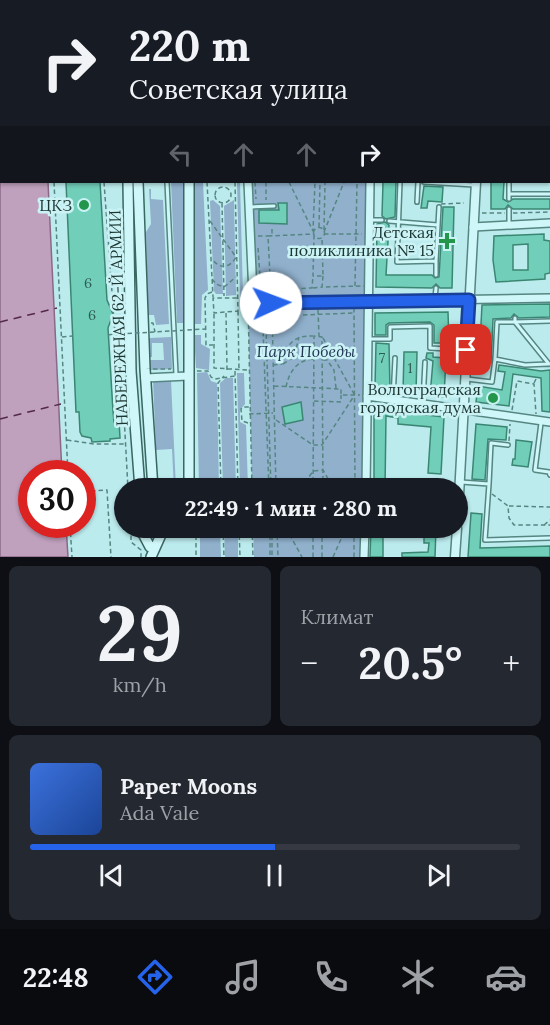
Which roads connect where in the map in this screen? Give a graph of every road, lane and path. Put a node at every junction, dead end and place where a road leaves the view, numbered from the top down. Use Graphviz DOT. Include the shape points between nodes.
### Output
graph roads {
  1 [pos="54,183"];
  2 [pos="104,183"];
  3 [pos="128,183"];
  4 [pos="138,183"];
  5 [pos="167,183"];
  6 [pos="189,183"];
  7 [pos="208,183"];
  8 [pos="223,183"];
  9 [pos="235,183"];
  10 [pos="248,183"];
  11 [pos="266,183"];
  12 [pos="289,183"];
  13 [pos="315,183"];
  14 [pos="320,183"];
  15 [pos="325,183"];
  16 [pos="344,183"];
  17 [pos="357,183"];
  18 [pos="370,183"];
  19 [pos="400,183"];
  20 [pos="418,183"];
  21 [pos="476,183"];
  22 [pos="509,183"];
  23 [pos="223,187"];
  24 [pos="235,194"];
  25 [pos="509,194"];
  26 [pos="550,194"];
  27 [pos="214,195"];
  28 [pos="231,195"];
  29 [pos="208,197"];
  30 [pos="509,199"];
  31 [pos="266,200"];
  32 [pos="417,201"];
  33 [pos="464,203"];
  34 [pos="222,204"];
  35 [pos="274,206"];
  36 [pos="249,207"];
  37 [pos="439,207"];
  38 [pos="509,211"];
  39 [pos="550,212"];
  40 [pos="482,213"];
  41 [pos="210,220"];
  42 [pos="369,220"];
  43 [pos="382,220"];
  44 [pos="389,220"];
  45 [pos="399,221"];
  46 [pos="550,223"];
  47 [pos="438,225"];
  48 [pos="509,225"];
  49 [pos="473,226"];
  50 [pos="319,227"];
  51 [pos="272,229"];
  52 [pos="313,234"];
  53 [pos="323,234"];
  54 [pos="356,234"];
  55 [pos="366,234"];
  56 [pos="257,236"];
  57 [pos="268,236"];
  58 [pos="272,236"];
  59 [pos="223,238"];
  60 [pos="258,247"];
  61 [pos="313,251"];
  62 [pos="322,251"];
  63 [pos="236,257"];
  64 [pos="212,258"];
  65 [pos="436,261"];
  66 [pos="322,262"];
  67 [pos="313,263"];
  68 [pos="223,267"];
  69 [pos="436,275"];
  70 [pos="313,276"];
  71 [pos="322,276"];
  72 [pos="237,277"];
  73 [pos="212,279"];
  74 [pos="355,286"];
  75 [pos="364,286"];
  76 [pos="224,287"];
  77 [pos="322,287"];
  78 [pos="312,288"];
  79 [pos="436,288"];
  80 [pos="271,289"];
  81 [pos="213,292"];
  82 [pos="224,297"];
  83 [pos="213,298"];
  84 [pos="237,298"];
  85 [pos="248,298"];
  86 [pos="550,298"];
  87 [pos="368,300"];
  88 [pos="435,300"];
  89 [pos="469,300"];
  90 [pos="318,309"];
  91 [pos="205,311"];
  92 [pos="214,311"];
  93 [pos="238,311"];
  94 [pos="248,311"];
  95 [pos="265,311"];
  96 [pos="272,311"];
  97 [pos="226,312"];
  98 [pos="355,313"];
  99 [pos="318,314"];
  100 [pos="272,316"];
  101 [pos="515,320"];
  102 [pos="550,321"];
  103 [pos="248,326"];
  104 [pos="266,326"];
  105 [pos="115,328"];
  106 [pos="263,328"];
  107 [pos="205,329"];
  108 [pos="254,329"];
  109 [pos="151,330"];
  110 [pos="154,332"];
  111 [pos="120,333"];
  112 [pos="108,334"];
  113 [pos="115,334"];
  114 [pos="73,336"];
  115 [pos="314,336"];
  116 [pos="61,337"];
  117 [pos="320,337"];
  118 [pos="299,338"];
  119 [pos="368,339"];
  120 [pos="120,340"];
  121 [pos="289,344"];
  122 [pos="214,345"];
  123 [pos="297,347"];
  124 [pos="466,350"];
  125 [pos="395,358"];
  126 [pos="314,359"];
  127 [pos="495,359"];
  128 [pos="322,360"];
  129 [pos="425,362"];
  130 [pos="282,364"];
  131 [pos="550,364"];
  132 [pos="273,365"];
  133 [pos="226,370"];
  134 [pos="240,370"];
  135 [pos="248,370"];
  136 [pos="208,371"];
  137 [pos="235,371"];
  138 [pos="176,376"];
  139 [pos="188,376"];
  140 [pos="225,376"];
  141 [pos="235,376"];
  142 [pos="537,377"];
  143 [pos="145,378"];
  144 [pos="465,378"];
  145 [pos="534,384"];
  146 [pos="273,386"];
  147 [pos="286,387"];
  148 [pos="314,388"];
  149 [pos="322,388"];
  150 [pos="336,389"];
  151 [pos="341,395"];
  152 [pos="354,395"];
  153 [pos="365,396"];
  154 [pos="393,400"];
  155 [pos="313,401"];
  156 [pos="322,401"];
  157 [pos="423,405"];
  158 [pos="249,407"];
  159 [pos="463,411"];
  160 [pos="268,413"];
  161 [pos="274,413"];
  162 [pos="249,414"];
  163 [pos="539,418"];
  164 [pos="274,419"];
  165 [pos="510,421"];
  166 [pos="550,422"];
  167 [pos="249,423"];
  168 [pos="66,440"];
  169 [pos="126,444"];
  170 [pos="313,445"];
  171 [pos="322,445"];
  172 [pos="508,445"];
  173 [pos="67,460"];
  174 [pos="323,470"];
  175 [pos="313,471"];
  176 [pos="550,476"];
  177 [pos="128,478"];
  178 [pos="139,478"];
  179 [pos="152,478"];
  180 [pos="189,478"];
  181 [pos="221,478"];
  182 [pos="238,478"];
  183 [pos="252,478"];
  184 [pos="270,478"];
  185 [pos="276,478"];
  186 [pos="308,478"];
  187 [pos="313,478"];
  188 [pos="323,478"];
  189 [pos="328,478"];
  190 [pos="355,478"];
  191 [pos="366,478"];
  192 [pos="459,478"];
  193 [pos="468,483"];
  194 [pos="489,484"];
  195 [pos="96,491"];
  196 [pos="488,491"];
  197 [pos="508,506"];
  198 [pos="550,507"];
  199 [pos="550,520"];
  200 [pos="543,525"];
  201 [pos="550,525"];
  202 [pos="71,538"];
  203 [pos="131,538"];
  204 [pos="196,538"];
  205 [pos="223,538"];
  206 [pos="239,538"];
  207 [pos="253,538"];
  208 [pos="271,538"];
  209 [pos="277,538"];
  210 [pos="291,538"];
  211 [pos="313,538"];
  212 [pos="322,538"];
  213 [pos="342,538"];
  214 [pos="354,538"];
  215 [pos="365,538"];
  216 [pos="456,538"];
  217 [pos="550,538"];
  218 [pos="72,557"];
  219 [pos="111,557"];
  220 [pos="141,557"];
  221 [pos="196,557"];
  222 [pos="224,557"];
  223 [pos="240,557"];
  224 [pos="254,557"];
  225 [pos="271,557"];
  226 [pos="278,557"];
  227 [pos="302,557"];
  228 [pos="313,557"];
  229 [pos="322,557"];
  230 [pos="333,557"];
  231 [pos="354,557"];
  232 [pos="364,557"];
  233 [pos="455,557"];
  1 -- 116 [label="path"];
  2 -- 105 [label="path"];
  3 -- 178 [label="main road, НАБЕРЕЖНАЯ 62-Й АРМИИ" via="131,371"];
  4 -- 143 [label="main road, НАБЕРЕЖНАЯ 62-Й АРМИИ"];
  5 -- 138 [label="lane"];
  6 -- 139 [label="main road"];
  7 -- 29 [label="path"];
  8 -- 23 [label="path"];
  9 -- 24 [label="path"];
  10 -- 36 [label="street"];
  11 -- 31 [label="path"];
  12 -- 52 [label="path"];
  13 -- 52 [label="path"];
  14 -- 50 [label="path"];
  15 -- 53 [label="path"];
  16 -- 53 [label="path"];
  17 -- 54 [label="path"];
  18 -- 42 [label="street"];
  19 -- 45 [label="lane"];
  20 -- 32 [label="lane"];
  21 -- 49 [label="street"];
  22 -- 25 [label="lane"];
  23 -- 27 [label="path"];
  23 -- 28 [label="path"];
  24 -- 28 [label="path"];
  24 -- 63 [label="path"];
  25 -- 26 [label="lane"];
  25 -- 30 [label="lane"];
  27 -- 29 [label="path"];
  27 -- 34 [label="path"];
  28 -- 34 [label="path"];
  29 -- 41 [label="path"];
  33 -- 37 [label="path" via="442,203"];
  34 -- 59 [label="path"];
  35 -- 36 [label="lane"];
  36 -- 87 [label="street" via="255,301"];
  37 -- 47 [label="lane"];
  38 -- 39 [label="path"];
  38 -- 40 [label="path"];
  38 -- 48 [label="lane"];
  41 -- 59 [label="path"];
  41 -- 64 [label="path"];
  42 -- 43 [label="lane"];
  42 -- 87 [label="street"];
  44 -- 45 [label="lane"];
  45 -- 47 [label="lane"];
  45 -- 65 [label="lane" via="397,262"];
  46 -- 48 [label="street"];
  47 -- 65 [label="lane"];
  48 -- 49 [label="street"];
  49 -- 89 [label="street"];
  50 -- 52 [label="path"];
  50 -- 53 [label="path"];
  51 -- 58 [label="path"];
  52 -- 53 [label="path" via="317,238"];
  52 -- 58 [label="path"];
  52 -- 61 [label="path"];
  53 -- 54 [label="path"];
  53 -- 62 [label="path"];
  54 -- 55 [label="path"];
  54 -- 74 [label="path"];
  56 -- 57 [label="path"];
  57 -- 58 [label="path"];
  57 -- 80 [label="path"];
  59 -- 63 [label="path"];
  59 -- 68 [label="path"];
  60 -- 80 [label="path" via="261,290"];
  61 -- 62 [label="path"];
  61 -- 67 [label="path"];
  62 -- 66 [label="path"];
  63 -- 68 [label="path" via="232,264"];
  63 -- 72 [label="path"];
  64 -- 68 [label="path"];
  64 -- 73 [label="path"];
  65 -- 69 [label="lane"];
  66 -- 67 [label="path"];
  66 -- 71 [label="path"];
  67 -- 70 [label="path"];
  68 -- 76 [label="path"];
  70 -- 71 [label="path"];
  70 -- 78 [label="path"];
  71 -- 77 [label="path"];
  72 -- 76 [label="path"];
  72 -- 84 [label="path"];
  73 -- 76 [label="path"];
  73 -- 81 [label="path"];
  74 -- 75 [label="path"];
  74 -- 77 [label="path"];
  76 -- 82 [label="path"];
  77 -- 78 [label="path"];
  78 -- 80 [label="path"];
  79 -- 88 [label="lane"];
  81 -- 83 [label="path"];
  81 -- 91 [label="path" via="207,294"];
  82 -- 83 [label="path"];
  82 -- 84 [label="path"];
  83 -- 92 [label="path"];
  84 -- 93 [label="path"];
  85 -- 94 [label="path"];
  86 -- 89 [label="street"];
  87 -- 88 [label="street"];
  87 -- 119 [label="street"];
  88 -- 89 [label="street"];
  89 -- 124 [label="street"];
  90 -- 96 [label="path"];
  90 -- 98 [label="path" via="355,308"];
  90 -- 99 [label="path"];
  91 -- 92 [label="path"];
  91 -- 107 [label="path"];
  92 -- 97 [label="path"];
  92 -- 122 [label="path"];
  93 -- 97 [label="path"];
  93 -- 134 [label="path"];
  94 -- 95 [label="path"];
  94 -- 103 [label="path"];
  95 -- 96 [label="path"];
  95 -- 104 [label="path"];
  96 -- 100 [label="path"];
  97 -- 133 [label="path"];
  98 -- 99 [label="path"];
  98 -- 152 [label="path"];
  99 -- 100 [label="path"];
  99 -- 117 [label="path"];
  100 -- 132 [label="path"];
  101 -- 102 [label="lane"];
  101 -- 127 [label="lane" via="497,322"];
  101 -- 131 [label="lane"];
  103 -- 104 [label="path"];
  103 -- 135 [label="path"];
  104 -- 106 [label="path"];
  104 -- 160 [label="path"];
  105 -- 111 [label="path" via="120,328"];
  105 -- 113 [label="path"];
  106 -- 108 [label="path"];
  106 -- 160 [label="path"];
  107 -- 110 [label="path, bridge"];
  107 -- 122 [label="path" via="206,345"];
  109 -- 110 [label="path" via="151,322"];
  110 -- 111 [label="path, bridge"];
  111 -- 120 [label="path"];
  112 -- 113 [label="path"];
  113 -- 120 [label="path"];
  114 -- 116 [label="path"];
  115 -- 117 [label="path"];
  115 -- 118 [label="path"];
  115 -- 126 [label="path"];
  116 -- 168 [label="path"];
  117 -- 128 [label="path"];
  117 -- 152 [label="path"];
  118 -- 121 [label="path"];
  118 -- 123 [label="path"];
  119 -- 124 [label="lane" via="390,339 390,327 430,326 430,348"];
  119 -- 153 [label="street"];
  120 -- 169 [label="path"];
  121 -- 123 [label="path"];
  121 -- 130 [label="path"];
  122 -- 133 [label="path" via="214,368"];
  123 -- 130 [label="path" via="294,357"];
  124 -- 144 [label="street"];
  125 -- 154 [label="lane"];
  126 -- 147 [label="path" via="303,360 290,370"];
  126 -- 148 [label="path"];
  127 -- 131 [label="lane" via="525,365"];
  127 -- 144 [label="lane" via="492,382"];
  128 -- 149 [label="path"];
  128 -- 150 [label="path" via="327,360 334,370"];
  129 -- 157 [label="lane"];
  130 -- 132 [label="path"];
  132 -- 146 [label="path"];
  133 -- 137 [label="path"];
  134 -- 135 [label="path"];
  134 -- 137 [label="path"];
  135 -- 158 [label="path"];
  136 -- 140 [label="path" via="212,379"];
  137 -- 141 [label="path"];
  138 -- 139 [label="street"];
  138 -- 143 [label="street"];
  139 -- 180 [label="main road"];
  140 -- 141 [label="path"];
  140 -- 181 [label="path" via="218,383"];
  141 -- 182 [label="path"];
  142 -- 145 [label="path"];
  143 -- 179 [label="main road, НАБЕРЕЖНАЯ 62-Й АРМИИ"];
  144 -- 159 [label="street"];
  145 -- 163 [label="path"];
  145 -- 165 [label="path" via="518,381"];
  146 -- 147 [label="path"];
  146 -- 161 [label="path"];
  147 -- 148 [label="path"];
  148 -- 149 [label="path"];
  148 -- 155 [label="path"];
  149 -- 150 [label="path"];
  149 -- 156 [label="path"];
  150 -- 151 [label="path" via="341,389"];
  151 -- 152 [label="path"];
  151 -- 156 [label="path" via="340,402"];
  152 -- 153 [label="path"];
  152 -- 171 [label="path"];
  152 -- 190 [label="path"];
  153 -- 154 [label="street"];
  153 -- 191 [label="street"];
  154 -- 157 [label="street"];
  155 -- 156 [label="path"];
  155 -- 170 [label="path"];
  156 -- 171 [label="path"];
  157 -- 159 [label="street"];
  158 -- 162 [label="path"];
  158 -- 167 [label="path" via="241,409 242,421"];
  159 -- 165 [label="street"];
  159 -- 192 [label="street"];
  160 -- 161 [label="path"];
  160 -- 162 [label="path"];
  160 -- 184 [label="path"];
  161 -- 164 [label="path"];
  162 -- 167 [label="path"];
  163 -- 165 [label="street"];
  163 -- 166 [label="street"];
  163 -- 176 [label="lane" via="535,471 549,472"];
  164 -- 170 [label="path"];
  164 -- 185 [label="path"];
  165 -- 172 [label="path"];
  167 -- 183 [label="path"];
  168 -- 169 [label="path"];
  168 -- 173 [label="path"];
  169 -- 177 [label="path"];
  170 -- 171 [label="path"];
  170 -- 175 [label="path"];
  171 -- 174 [label="path"];
  172 -- 194 [label="lane" via="491,443"];
  174 -- 175 [label="path"];
  174 -- 188 [label="path"];
  174 -- 189 [label="path"];
  175 -- 186 [label="path"];
  175 -- 187 [label="path"];
  193 -- 194 [label="lane"];
  194 -- 196 [label="lane"];
  195 -- 219 [label="path" via="107,490"];
  196 -- 197 [label="path"];
  196 -- 217 [label="lane" via="485,540"];
  197 -- 198 [label="path"];
  197 -- 200 [label="path" via="514,525"];
  199 -- 200 [label="path"];
  200 -- 201 [label="path"];
  202 -- 218 [label="path"];
  203 -- 220 [label="path" via="141,550"];
  204 -- 221 [label="path"];
  205 -- 222 [label="path"];
  206 -- 223 [label="path"];
  207 -- 224 [label="path"];
  208 -- 225 [label="path"];
  209 -- 226 [label="path"];
  210 -- 227 [label="path"];
  211 -- 228 [label="path"];
  212 -- 229 [label="path"];
  213 -- 230 [label="path"];
  214 -- 231 [label="path"];
  215 -- 232 [label="street"];
  216 -- 233 [label="street"];
}
